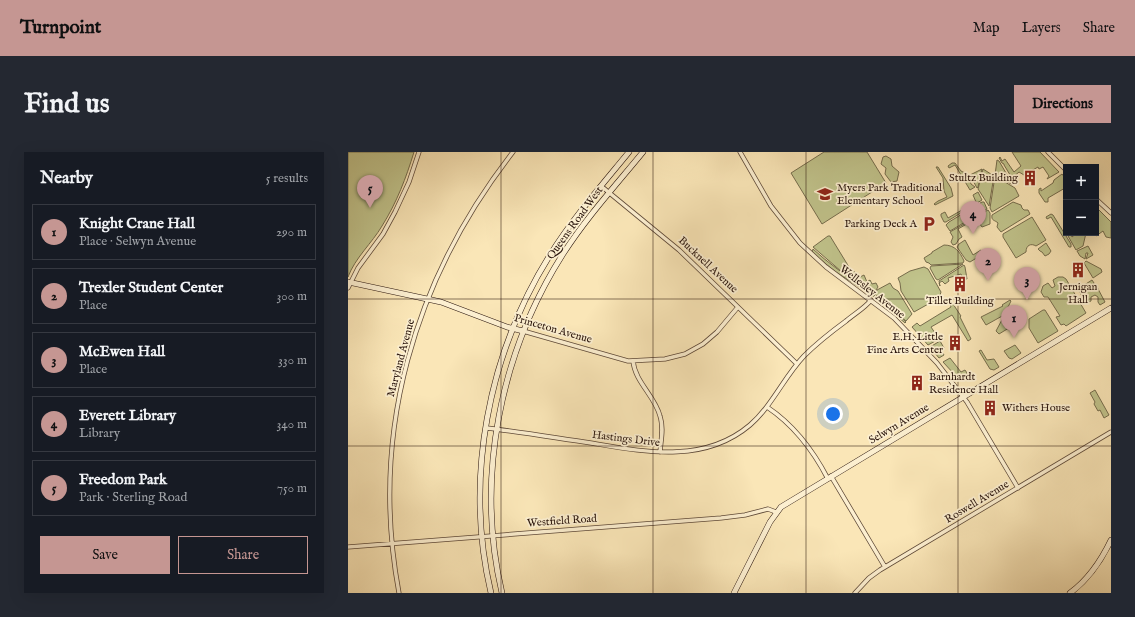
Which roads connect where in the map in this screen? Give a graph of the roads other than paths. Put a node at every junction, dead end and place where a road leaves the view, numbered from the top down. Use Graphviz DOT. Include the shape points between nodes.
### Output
graph roads {
  1 [pos="419,152"];
  2 [pos="513,152"];
  3 [pos="629,152"];
  4 [pos="643,152"];
  5 [pos="740,152"];
  6 [pos="1048,152"];
  7 [pos="1063,167"];
  8 [pos="601,186"];
  9 [pos="609,193"];
  10 [pos="1097,200"];
  11 [pos="1111,213"];
  12 [pos="349,284"];
  13 [pos="428,299"];
  14 [pos="871,300"];
  15 [pos="738,307"];
  16 [pos="1111,308"];
  17 [pos="512,329"];
  18 [pos="523,332"];
  19 [pos="633,361"];
  20 [pos="797,364"];
  21 [pos="963,397"];
  22 [pos="767,407"];
  23 [pos="486,428"];
  24 [pos="496,429"];
  25 [pos="1111,432"];
  26 [pos="660,452"];
  27 [pos="830,477"];
  28 [pos="1018,488"];
  29 [pos="776,512"];
  30 [pos="482,536"];
  31 [pos="493,536"];
  32 [pos="1111,540"];
  33 [pos="392,544"];
  34 [pos="348,547"];
  35 [pos="885,568"];
  36 [pos="1072,592"];
  37 [pos="399,593"];
  38 [pos="491,593"];
  39 [pos="502,593"];
  40 [pos="734,593"];
  41 [pos="855,593"];
  1 -- 12 [label="street" via="395,212"];
  2 -- 13 [label="street, Maryland Avenue" via="481,195 462,227 447,254"];
  3 -- 8 [label="street, Queens Road West"];
  4 -- 9 [label="street, Queens Road West"];
  5 -- 14 [label="street, Wellesley Avenue" via="771,206 796,238 822,264"];
  6 -- 7 [label="street"];
  8 -- 9 [label="street, Bucknell Avenue"];
  8 -- 17 [label="street, Queens Road West" via="549,256 528,293"];
  9 -- 15 [label="street, Bucknell Avenue" via="679,250"];
  9 -- 18 [label="street, Queens Road West" via="564,253 539,296"];
  10 -- 11 [label="street"];
  12 -- 13 [label="street, Princeton Avenue"];
  13 -- 17 [label="street, Princeton Avenue"];
  13 -- 33 [label="street, Maryland Avenue" via="406,366 396,420 391,475"];
  14 -- 20 [label="street, Hastings Drive" via="827,335"];
  14 -- 21 [label="street, Wellesley Avenue" via="903,326 937,363"];
  15 -- 19 [label="street, Princeton Avenue" via="715,334 692,350 667,358"];
  15 -- 20 [label="street, Bucknell Avenue"];
  16 -- 21 [label="street, Selwyn Avenue"];
  17 -- 18 [label="street, Princeton Avenue"];
  17 -- 23 [label="street, Queens Road West" via="494,386"];
  18 -- 19 [label="street, Princeton Avenue"];
  18 -- 24 [label="street, Queens Road West" via="506,384"];
  19 -- 26 [label="street" via="637,374 660,415"];
  20 -- 22 [label="street, Hastings Drive"];
  21 -- 27 [label="street, Selwyn Avenue"];
  21 -- 28 [label="street, Wellesley Avenue"];
  22 -- 26 [label="street, Hastings Drive" via="746,428 720,443 690,451"];
  22 -- 27 [label="street" via="788,423 804,440"];
  23 -- 24 [label="street, Hastings Drive"];
  23 -- 30 [label="street, Queens Road West" via="480,484"];
  24 -- 26 [label="street, Hastings Drive"];
  24 -- 31 [label="street, Queens Road West" via="492,479"];
  25 -- 28 [label="street, Roswell Avenue"];
  27 -- 29 [label="street, Selwyn Avenue"];
  27 -- 35 [label="street"];
  28 -- 35 [label="street, Roswell Avenue"];
  29 -- 31 [label="street, Westfield Road" via="768,509 724,518"];
  29 -- 40 [label="street, Selwyn Avenue"];
  30 -- 31 [label="street, Westfield Road"];
  30 -- 33 [label="street, Westfield Road"];
  30 -- 38 [label="street, Queens Road West"];
  31 -- 39 [label="street, Queens Road West"];
  32 -- 36 [label="street" via="1088,577"];
  33 -- 34 [label="street, Westfield Road"];
  33 -- 37 [label="street, Maryland Avenue"];
  35 -- 41 [label="street, Roswell Avenue" via="869,578"];
}
